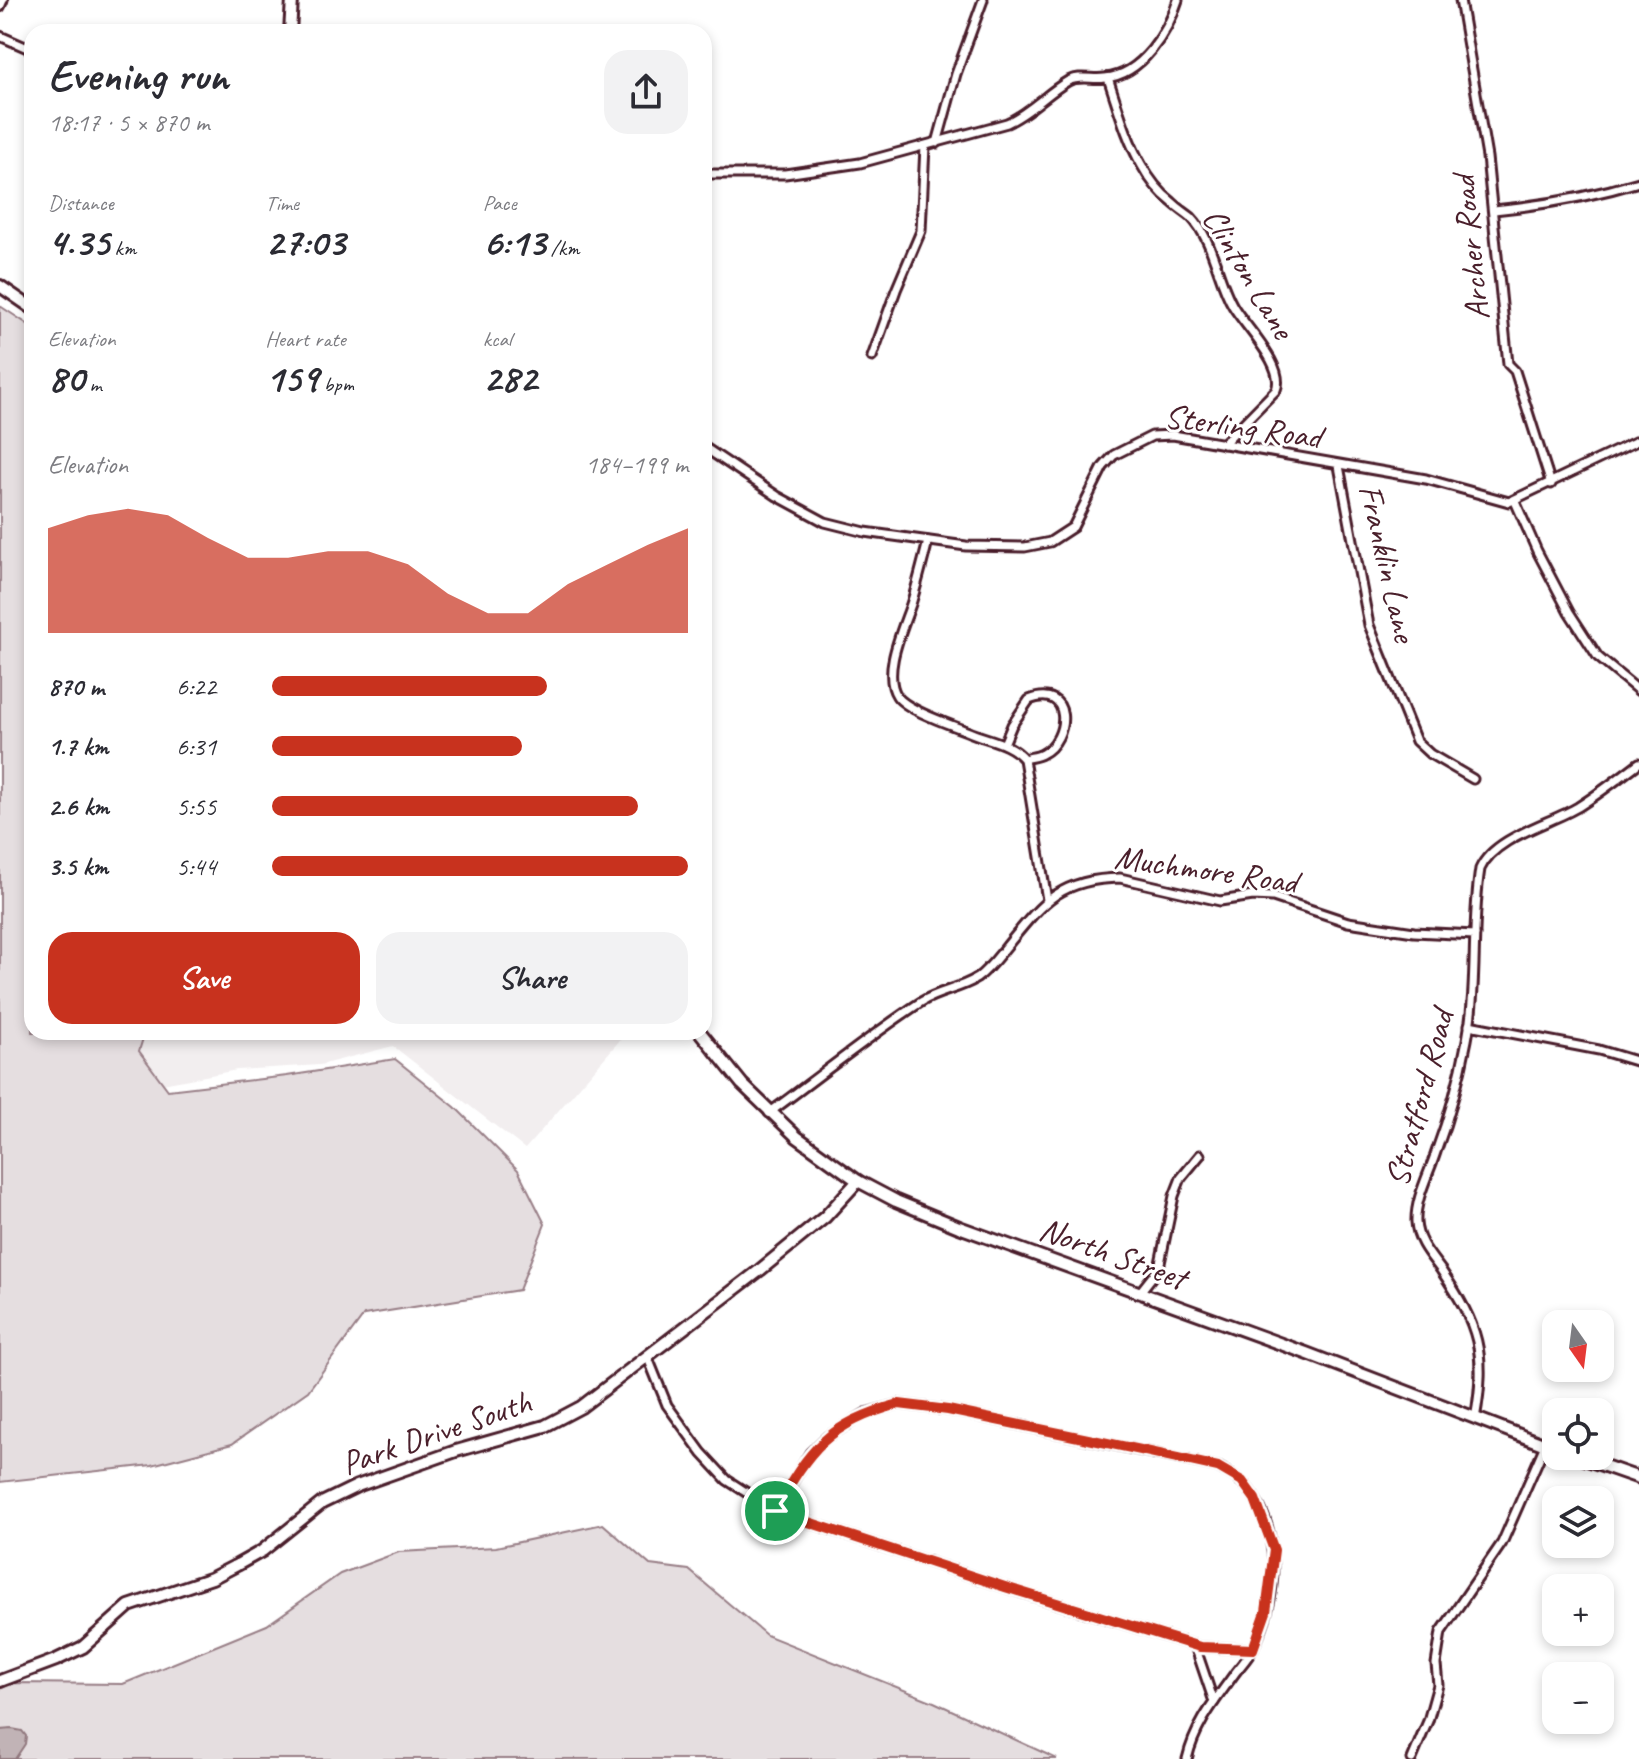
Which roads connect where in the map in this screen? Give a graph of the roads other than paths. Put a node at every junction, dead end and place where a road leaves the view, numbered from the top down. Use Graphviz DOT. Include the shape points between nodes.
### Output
graph roads {
  1 [pos="3,0"];
  2 [pos="292,0"];
  3 [pos="983,0"];
  4 [pos="1178,0"];
  5 [pos="1460,0"];
  6 [pos="0,7"];
  7 [pos="290,24"];
  8 [pos="0,36"];
  9 [pos="24,46"];
  10 [pos="1108,78"];
  11 [pos="937,143"];
  12 [pos="925,146"];
  13 [pos="712,174"];
  14 [pos="1639,182"];
  15 [pos="1494,210"];
  16 [pos="0,286"];
  17 [pos="24,302"];
  18 [pos="872,357"];
  19 [pos="1639,440"];
  20 [pos="1223,444"];
  21 [pos="712,452"];
  22 [pos="1339,466"];
  23 [pos="1551,484"];
  24 [pos="1515,501"];
  25 [pos="928,541"];
  26 [pos="1639,691"];
  27 [pos="1004,744"];
  28 [pos="1024,759"];
  29 [pos="1639,763"];
  30 [pos="1473,779"];
  31 [pos="1047,900"];
  32 [pos="1475,935"];
  33 [pos="1469,1025"];
  34 [pos="707,1040"];
  35 [pos="1639,1062"];
  36 [pos="769,1113"];
  37 [pos="1200,1155"];
  38 [pos="858,1181"];
  39 [pos="1140,1292"];
  40 [pos="648,1358"];
  41 [pos="1475,1419"];
  42 [pos="1542,1444"];
  43 [pos="1542,1452"];
  44 [pos="1614,1469"];
  45 [pos="1639,1478"];
  46 [pos="775,1511"];
  47 [pos="1195,1646"];
  48 [pos="1253,1649"];
  49 [pos="0,1681"];
  50 [pos="1214,1702"];
  51 [pos="1187,1759"];
  52 [pos="1412,1759"];
  1 -- 6 [label="street"];
  2 -- 7 [label="main road"];
  3 -- 11 [label="street"];
  4 -- 10 [label="street" via="1149,54 1128,71"];
  5 -- 15 [label="street, Archer Road"];
  8 -- 9 [label="street"];
  10 -- 11 [label="street" via="1071,79 1019,118"];
  10 -- 20 [label="street, Clinton Lane" via="1138,160 1203,235 1232,305 1278,374 1276,390"];
  11 -- 12 [label="street"];
  12 -- 13 [label="street" via="797,173"];
  12 -- 18 [label="street" via="921,231"];
  14 -- 15 [label="street" via="1559,203"];
  15 -- 23 [label="street, Archer Road" via="1508,364 1515,371"];
  16 -- 17 [label="main road"];
  19 -- 23 [label="street"];
  20 -- 22 [label="street, Sterling Road"];
  20 -- 25 [label="street, Sterling Road" via="1173,435 1152,436 1125,448 1103,467 1073,527 1050,542 1025,547"];
  21 -- 25 [label="street, Sterling Road" via="825,522"];
  22 -- 24 [label="street, Sterling Road" via="1426,479 1500,502"];
  22 -- 30 [label="street, Franklin Lane" via="1369,625 1416,741"];
  23 -- 24 [label="street"];
  24 -- 26 [label="street" via="1554,584 1598,657"];
  25 -- 27 [label="street" via="896,646 893,688 914,708"];
  27 -- 28 [label="street"];
  27 -- 28 [label="street" via="1029,700 1044,697 1061,704 1060,732 1052,746"];
  28 -- 31 [label="street"];
  29 -- 32 [label="street, Stratford Road" via="1578,807 1504,843 1485,859"];
  31 -- 32 [label="street, Muchmore Road" via="1066,887 1120,878 1220,901 1273,897 1348,922"];
  31 -- 36 [label="street, Muchmore Road" via="986,971 925,999"];
  32 -- 33 [label="street, Stratford Road"];
  33 -- 35 [label="street"];
  33 -- 41 [label="street, Stratford Road" via="1416,1220 1418,1238 1455,1291 1481,1354"];
  34 -- 36 [label="main road, North Street"];
  36 -- 38 [label="main road, North Street"];
  37 -- 39 [label="street" via="1181,1178 1159,1268"];
  38 -- 39 [label="main road, North Street" via="959,1227"];
  38 -- 40 [label="main road, Park Drive South" via="825,1217"];
  39 -- 41 [label="main road, North Street"];
  40 -- 46 [label="street" via="667,1405 702,1453 727,1480"];
  40 -- 49 [label="main road, Park Drive South" via="551,1423 456,1451 322,1503 237,1565 129,1606 83,1647"];
  41 -- 42 [label="main road, North Street"];
  43 -- 52 [label="street" via="1502,1543 1441,1632 1438,1685"];
  44 -- 45 [label="main road"];
  46 -- 47 [label="street"];
  46 -- 48 [label="street" via="810,1453 827,1437 866,1413 899,1404 1218,1467 1242,1481 1255,1499 1274,1550 1266,1612"];
  47 -- 48 [label="street"];
  47 -- 50 [label="street"];
  48 -- 50 [label="street"];
  50 -- 51 [label="street"];
}
